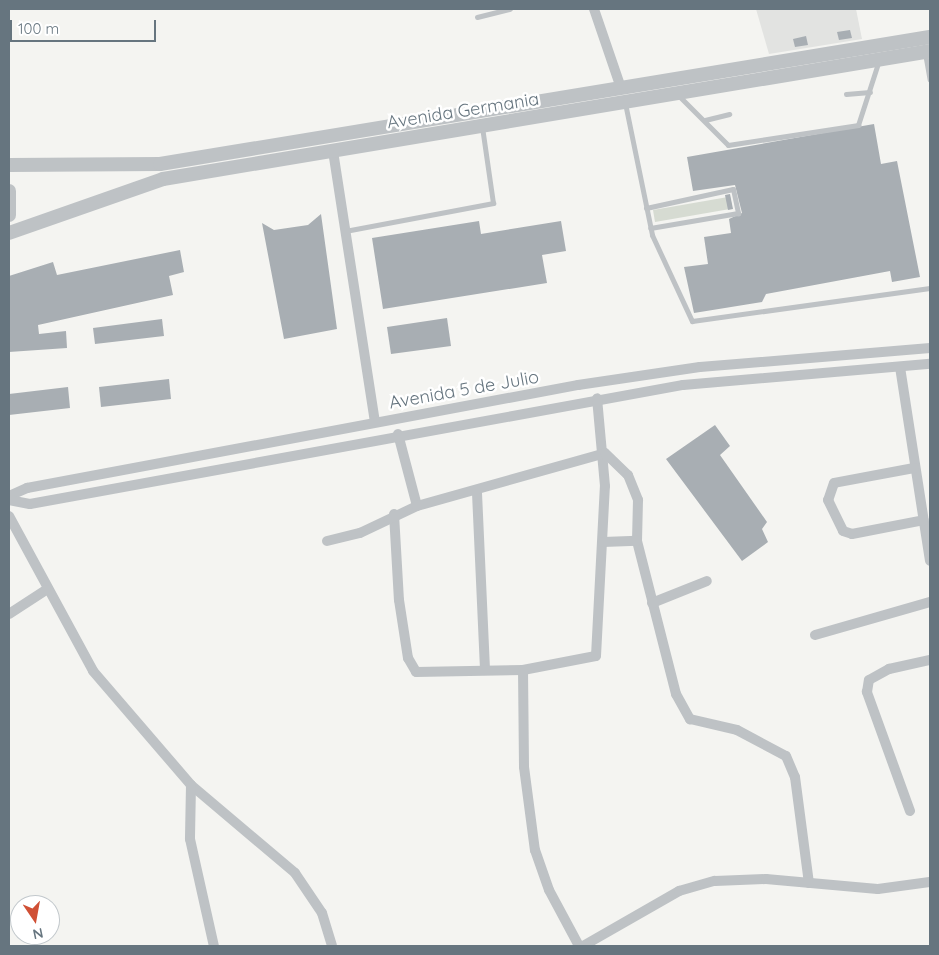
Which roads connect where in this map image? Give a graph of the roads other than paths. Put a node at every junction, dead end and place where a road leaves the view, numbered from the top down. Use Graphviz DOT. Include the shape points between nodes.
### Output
graph roads {
  1 [pos="510,9"];
  2 [pos="594,9"];
  3 [pos="477,18"];
  4 [pos="930,37"];
  5 [pos="928,52"];
  6 [pos="880,60"];
  7 [pos="930,80"];
  8 [pos="621,88"];
  9 [pos="870,92"];
  10 [pos="677,94"];
  11 [pos="846,94"];
  12 [pos="625,102"];
  13 [pos="729,114"];
  14 [pos="705,120"];
  15 [pos="482,126"];
  16 [pos="333,151"];
  17 [pos="9,165"];
  18 [pos="9,191"];
  19 [pos="646,208"];
  20 [pos="9,214"];
  21 [pos="650,228"];
  22 [pos="344,231"];
  23 [pos="9,233"];
  24 [pos="930,288"];
  25 [pos="930,348"];
  26 [pos="930,364"];
  27 [pos="900,367"];
  28 [pos="597,398"];
  29 [pos="375,422"];
  30 [pos="398,434"];
  31 [pos="605,453"];
  32 [pos="914,468"];
  33 [pos="477,493"];
  34 [pos="9,496"];
  35 [pos="9,500"];
  36 [pos="417,506"];
  37 [pos="394,514"];
  38 [pos="9,516"];
  39 [pos="924,520"];
  40 [pos="327,541"];
  41 [pos="637,541"];
  42 [pos="603,542"];
  43 [pos="930,561"];
  44 [pos="707,581"];
  45 [pos="46,590"];
  46 [pos="930,602"];
  47 [pos="652,603"];
  48 [pos="9,614"];
  49 [pos="815,635"];
  50 [pos="930,660"];
  51 [pos="485,670"];
  52 [pos="524,670"];
  53 [pos="191,785"];
  54 [pos="910,811"];
  55 [pos="930,882"];
  56 [pos="809,883"];
  57 [pos="214,946"];
  58 [pos="332,946"];
  59 [pos="579,946"];
  60 [pos="583,946"];
  1 -- 3 [label="lane"];
  2 -- 8 [label="street"];
  4 -- 8 [label="street, Avenida Germania"];
  5 -- 6 [label="street, Avenida Germania"];
  5 -- 7 [label="lane"];
  6 -- 9 [label="lane"];
  6 -- 10 [label="street, Avenida Germania"];
  8 -- 17 [label="street, Avenida Germania" via="152,166"];
  9 -- 11 [label="lane"];
  9 -- 14 [label="lane" via="858,125 728,145"];
  10 -- 12 [label="street, Avenida Germania"];
  10 -- 14 [label="lane"];
  12 -- 15 [label="street, Avenida Germania"];
  12 -- 19 [label="lane"];
  13 -- 14 [label="lane"];
  15 -- 16 [label="street, Avenida Germania"];
  15 -- 22 [label="lane" via="493,203"];
  16 -- 22 [label="street"];
  16 -- 23 [label="street, Avenida Germania" via="145,183"];
  18 -- 20 [label="street"];
  19 -- 21 [label="lane"];
  19 -- 21 [label="lane" via="733,189 738,213"];
  21 -- 24 [label="lane" via="692,321"];
  22 -- 29 [label="street"];
  25 -- 29 [label="street, Avenida 5 de Julio" via="681,369"];
  26 -- 27 [label="street, Avenida 5 de Julio"];
  27 -- 28 [label="street, Avenida 5 de Julio" via="701,383"];
  27 -- 32 [label="street"];
  28 -- 30 [label="street, Avenida 5 de Julio"];
  28 -- 31 [label="street"];
  29 -- 34 [label="street, Avenida 5 de Julio" via="27,488"];
  30 -- 35 [label="street, Avenida 5 de Julio" via="30,504"];
  30 -- 36 [label="street"];
  31 -- 33 [label="street"];
  31 -- 41 [label="street" via="628,475 638,500"];
  31 -- 42 [label="street"];
  32 -- 39 [label="street"];
  32 -- 39 [label="street" via="834,483 828,500 843,531 852,534"];
  33 -- 36 [label="street"];
  33 -- 51 [label="street"];
  36 -- 37 [label="street"];
  37 -- 40 [label="street" via="376,527"];
  37 -- 51 [label="street" via="399,600 408,658 416,672"];
  38 -- 45 [label="street"];
  39 -- 43 [label="street"];
  41 -- 42 [label="street"];
  41 -- 47 [label="street"];
  42 -- 52 [label="street" via="596,656"];
  44 -- 47 [label="street"];
  45 -- 48 [label="street"];
  45 -- 53 [label="street" via="93,671"];
  46 -- 49 [label="street"];
  47 -- 56 [label="street" via="676,694 690,719 737,730 786,756 795,777"];
  50 -- 54 [label="street" via="889,669 869,680 868,692"];
  51 -- 52 [label="street"];
  52 -- 59 [label="street" via="524,767 535,850 549,890"];
  53 -- 57 [label="street" via="190,839"];
  53 -- 58 [label="street" via="296,873 322,913"];
  55 -- 56 [label="street" via="878,889"];
  56 -- 60 [label="street" via="742,878 679,891"];
}
